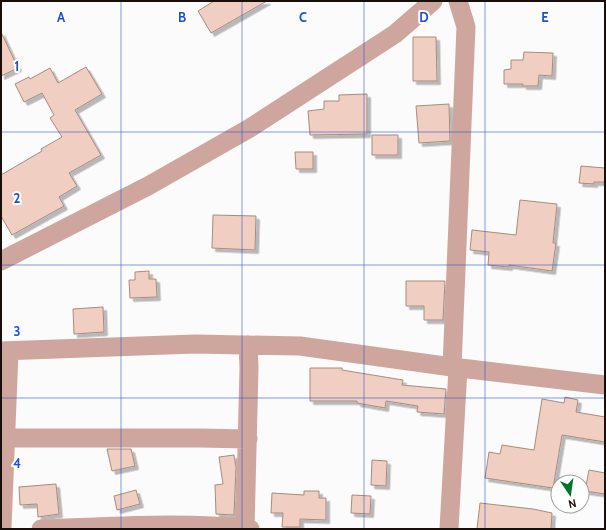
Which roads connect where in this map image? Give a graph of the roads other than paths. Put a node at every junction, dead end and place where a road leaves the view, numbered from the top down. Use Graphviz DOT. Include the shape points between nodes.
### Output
graph roads {
  1 [pos="433,1"];
  2 [pos="458,1"];
  3 [pos="1,261"];
  4 [pos="248,346"];
  5 [pos="5,351"];
  6 [pos="455,367"];
  7 [pos="605,385"];
  8 [pos="6,438"];
  9 [pos="248,439"];
  10 [pos="8,528"];
  11 [pos="41,529"];
  12 [pos="247,529"];
  13 [pos="449,529"];
  1 -- 3 [label="street" via="395,34 250,128 148,186"];
  2 -- 6 [label="street" via="466,27"];
  4 -- 5 [label="street" via="195,344"];
  4 -- 6 [label="street" via="300,346"];
  4 -- 9 [label="street"];
  5 -- 8 [label="street"];
  6 -- 7 [label="street"];
  6 -- 13 [label="street"];
  8 -- 9 [label="street"];
  8 -- 10 [label="street"];
  9 -- 12 [label="street"];
  11 -- 12 [label="street" via="182,524"];
}
